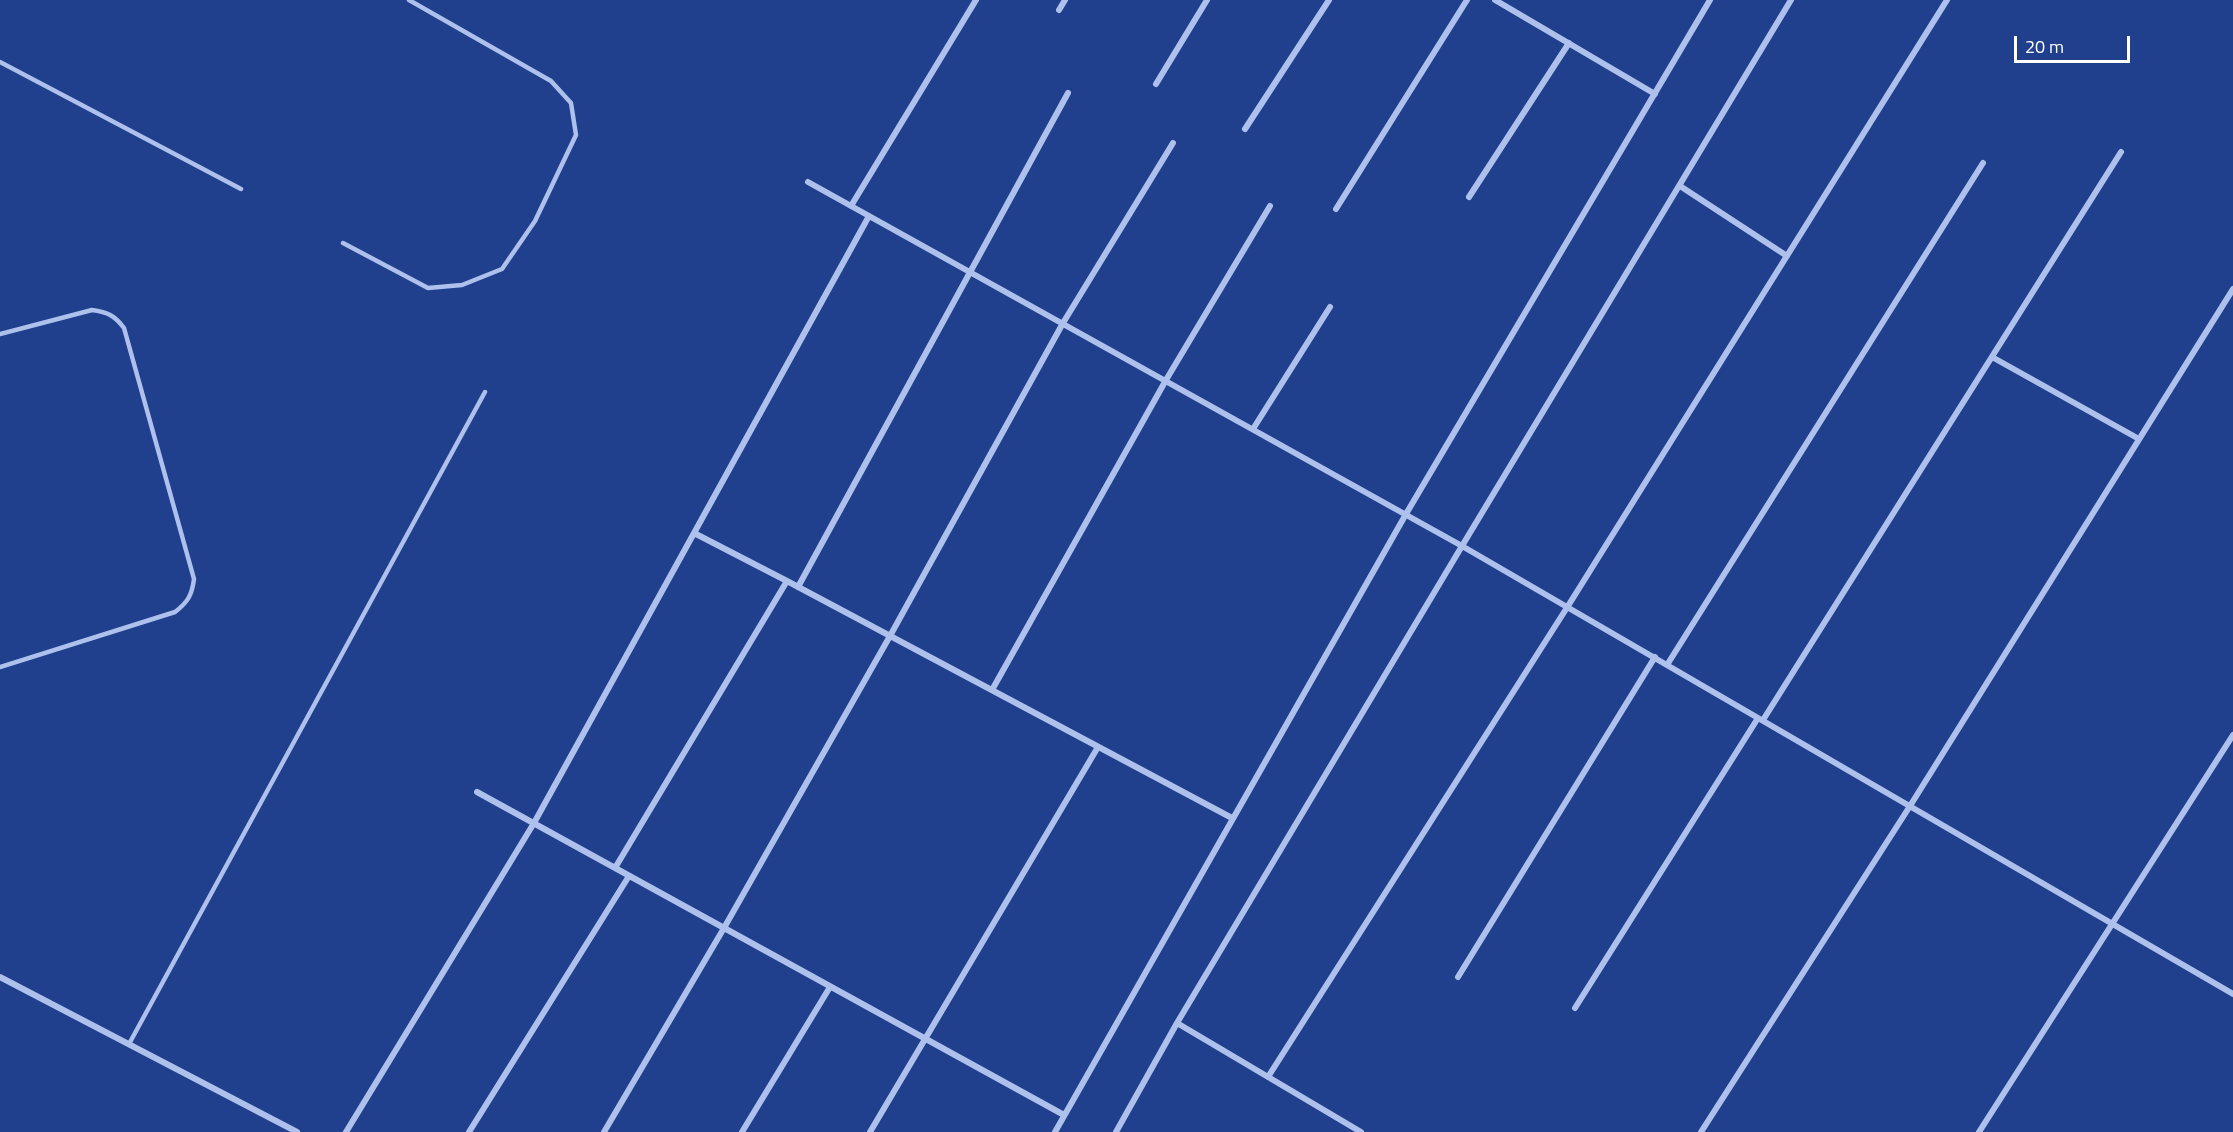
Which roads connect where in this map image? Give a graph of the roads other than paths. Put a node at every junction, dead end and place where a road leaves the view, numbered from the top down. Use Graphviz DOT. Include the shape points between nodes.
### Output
graph roads {
  1 [pos="409,0"];
  2 [pos="976,0"];
  3 [pos="1065,0"];
  4 [pos="1207,0"];
  5 [pos="1329,0"];
  6 [pos="1467,0"];
  7 [pos="1496,0"];
  8 [pos="1710,0"];
  9 [pos="1791,0"];
  10 [pos="1947,0"];
  11 [pos="1059,10"];
  12 [pos="1569,43"];
  13 [pos="0,62"];
  14 [pos="1156,84"];
  15 [pos="1068,93"];
  16 [pos="1655,94"];
  17 [pos="1245,129"];
  18 [pos="1173,143"];
  19 [pos="2121,152"];
  20 [pos="1983,163"];
  21 [pos="808,182"];
  22 [pos="1680,186"];
  23 [pos="241,189"];
  24 [pos="1469,197"];
  25 [pos="851,206"];
  26 [pos="1270,206"];
  27 [pos="1336,209"];
  28 [pos="869,216"];
  29 [pos="343,243"];
  30 [pos="1787,256"];
  31 [pos="970,272"];
  32 [pos="2233,289"];
  33 [pos="1330,307"];
  34 [pos="1063,323"];
  35 [pos="0,334"];
  36 [pos="1992,357"];
  37 [pos="1166,380"];
  38 [pos="485,392"];
  39 [pos="1253,429"];
  40 [pos="2139,439"];
  41 [pos="1406,514"];
  42 [pos="694,533"];
  43 [pos="1462,546"];
  44 [pos="787,581"];
  45 [pos="798,586"];
  46 [pos="1568,606"];
  47 [pos="890,636"];
  48 [pos="1655,657"];
  49 [pos="1667,665"];
  50 [pos="0,667"];
  51 [pos="992,690"];
  52 [pos="1761,719"];
  53 [pos="2233,735"];
  54 [pos="1098,747"];
  55 [pos="477,792"];
  56 [pos="1910,806"];
  57 [pos="1232,818"];
  58 [pos="534,823"];
  59 [pos="615,868"];
  60 [pos="629,876"];
  61 [pos="2112,923"];
  62 [pos="724,928"];
  63 [pos="0,977"];
  64 [pos="1458,977"];
  65 [pos="830,987"];
  66 [pos="2233,994"];
  67 [pos="1575,1008"];
  68 [pos="1177,1023"];
  69 [pos="926,1039"];
  70 [pos="129,1044"];
  71 [pos="1268,1077"];
  72 [pos="1064,1115"];
  73 [pos="297,1132"];
  74 [pos="346,1132"];
  75 [pos="469,1132"];
  76 [pos="604,1132"];
  77 [pos="742,1132"];
  78 [pos="870,1132"];
  79 [pos="1055,1132"];
  80 [pos="1116,1132"];
  81 [pos="1361,1132"];
  82 [pos="1701,1132"];
  83 [pos="1979,1132"];
  1 -- 29 [label="lane" via="552,81 571,103 576,135 535,221 502,269 462,285 428,288"];
  2 -- 25 [label="street"];
  3 -- 11 [label="street"];
  4 -- 14 [label="street"];
  5 -- 17 [label="street"];
  6 -- 27 [label="street"];
  7 -- 12 [label="street"];
  8 -- 16 [label="street"];
  9 -- 22 [label="street"];
  10 -- 30 [label="street"];
  12 -- 16 [label="street"];
  12 -- 24 [label="street"];
  13 -- 23 [label="lane"];
  15 -- 31 [label="street"];
  16 -- 41 [label="street"];
  18 -- 34 [label="street"];
  19 -- 36 [label="street"];
  20 -- 49 [label="street"];
  21 -- 25 [label="street"];
  22 -- 30 [label="street"];
  22 -- 43 [label="street"];
  25 -- 28 [label="street"];
  26 -- 37 [label="street"];
  28 -- 31 [label="street"];
  28 -- 42 [label="street"];
  30 -- 46 [label="street"];
  31 -- 34 [label="street"];
  31 -- 45 [label="street"];
  32 -- 40 [label="street"];
  33 -- 39 [label="street"];
  34 -- 37 [label="street"];
  34 -- 47 [label="street"];
  35 -- 50 [label="lane" via="92,310 116,317 124,328 194,579 192,594 175,612"];
  36 -- 40 [label="street"];
  36 -- 52 [label="street"];
  37 -- 39 [label="street"];
  37 -- 51 [label="street"];
  38 -- 70 [label="lane"];
  39 -- 41 [label="street"];
  40 -- 56 [label="street"];
  41 -- 43 [label="street"];
  41 -- 57 [label="street"];
  42 -- 44 [label="street"];
  42 -- 58 [label="street"];
  43 -- 46 [label="street"];
  43 -- 68 [label="street"];
  44 -- 45 [label="street"];
  44 -- 59 [label="street"];
  45 -- 47 [label="street"];
  46 -- 48 [label="street"];
  46 -- 71 [label="street"];
  47 -- 51 [label="street"];
  47 -- 62 [label="street"];
  48 -- 49 [label="street"];
  48 -- 64 [label="street"];
  49 -- 52 [label="street"];
  51 -- 54 [label="street"];
  52 -- 56 [label="street"];
  52 -- 67 [label="street"];
  53 -- 61 [label="street"];
  54 -- 57 [label="street"];
  54 -- 69 [label="street"];
  55 -- 58 [label="street"];
  56 -- 61 [label="street"];
  56 -- 82 [label="street"];
  57 -- 72 [label="street"];
  58 -- 59 [label="street"];
  58 -- 74 [label="street"];
  59 -- 60 [label="street"];
  60 -- 62 [label="street"];
  60 -- 75 [label="street"];
  61 -- 66 [label="street"];
  61 -- 83 [label="street"];
  62 -- 65 [label="street"];
  62 -- 76 [label="street"];
  63 -- 70 [label="street"];
  65 -- 69 [label="street"];
  65 -- 77 [label="street"];
  68 -- 71 [label="street"];
  68 -- 80 [label="street"];
  69 -- 72 [label="street"];
  69 -- 78 [label="street"];
  70 -- 73 [label="street"];
  71 -- 81 [label="street"];
  72 -- 79 [label="street"];
}
